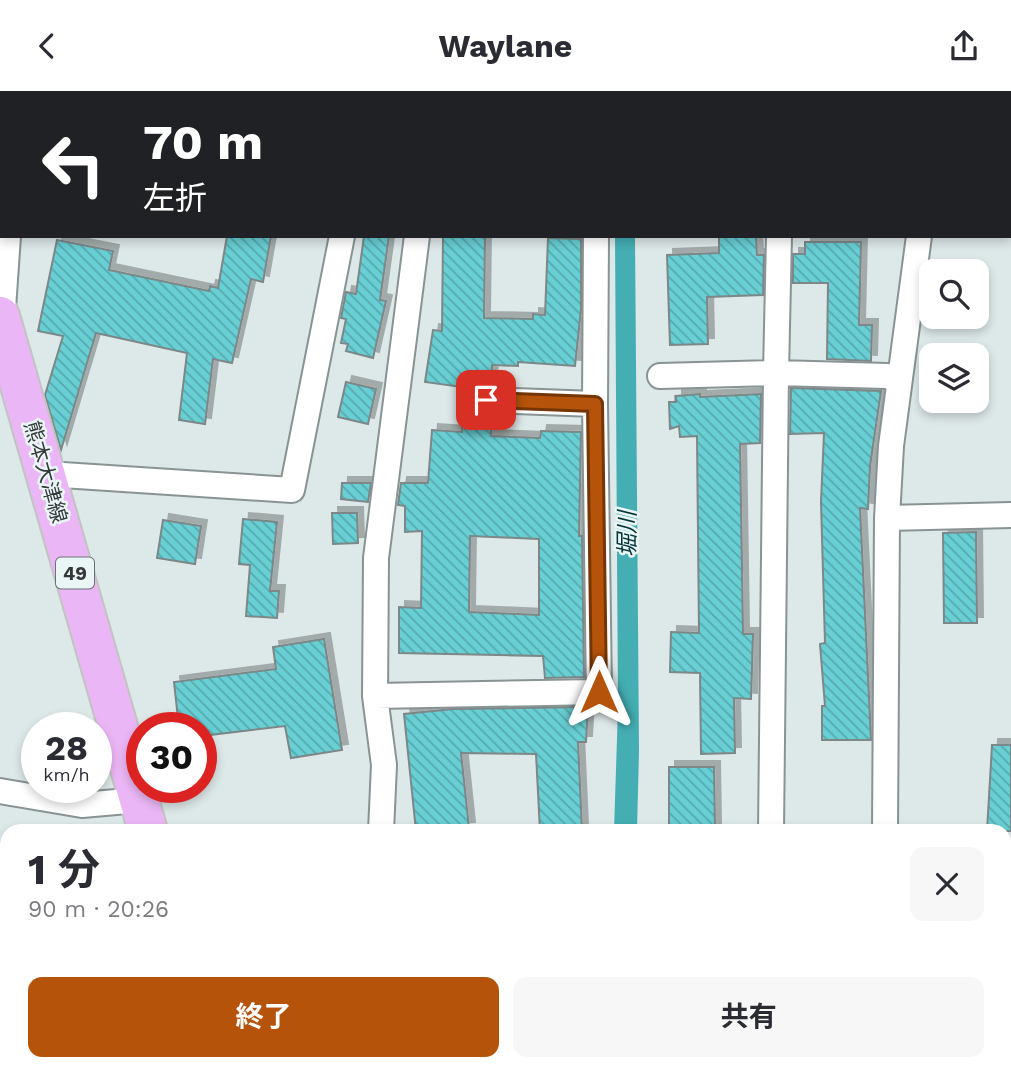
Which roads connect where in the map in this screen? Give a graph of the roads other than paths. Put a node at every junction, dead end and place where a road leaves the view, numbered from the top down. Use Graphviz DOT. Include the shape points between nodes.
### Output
graph roads {
  1 [pos="8,238"];
  2 [pos="342,238"];
  3 [pos="417,238"];
  4 [pos="596,238"];
  5 [pos="779,238"];
  6 [pos="919,238"];
  7 [pos="1,320"];
  8 [pos="776,373"];
  9 [pos="660,376"];
  10 [pos="899,381"];
  11 [pos="486,400"];
  12 [pos="595,404"];
  13 [pos="47,474"];
  14 [pos="1011,515"];
  15 [pos="887,518"];
  16 [pos="375,697"];
  17 [pos="0,791"];
  18 [pos="143,815"];
  19 [pos="382,824"];
  20 [pos="771,824"];
  21 [pos="885,824"];
  1 -- 7 [label="street"];
  2 -- 13 [label="street" via="292,490"];
  3 -- 16 [label="street" via="376,558"];
  4 -- 12 [label="street"];
  5 -- 8 [label="street"];
  6 -- 10 [label="street"];
  7 -- 13 [label="main road, 熊本大津線 / 49"];
  8 -- 9 [label="street"];
  8 -- 10 [label="street" via="887,376"];
  8 -- 20 [label="street"];
  10 -- 15 [label="street"];
  11 -- 12 [label="street"];
  12 -- 16 [label="street" via="599,692"];
  13 -- 18 [label="main road, 熊本大津線 / 49"];
  14 -- 15 [label="street"];
  15 -- 21 [label="street"];
  16 -- 19 [label="street" via="384,765"];
  17 -- 18 [label="street"];
}
